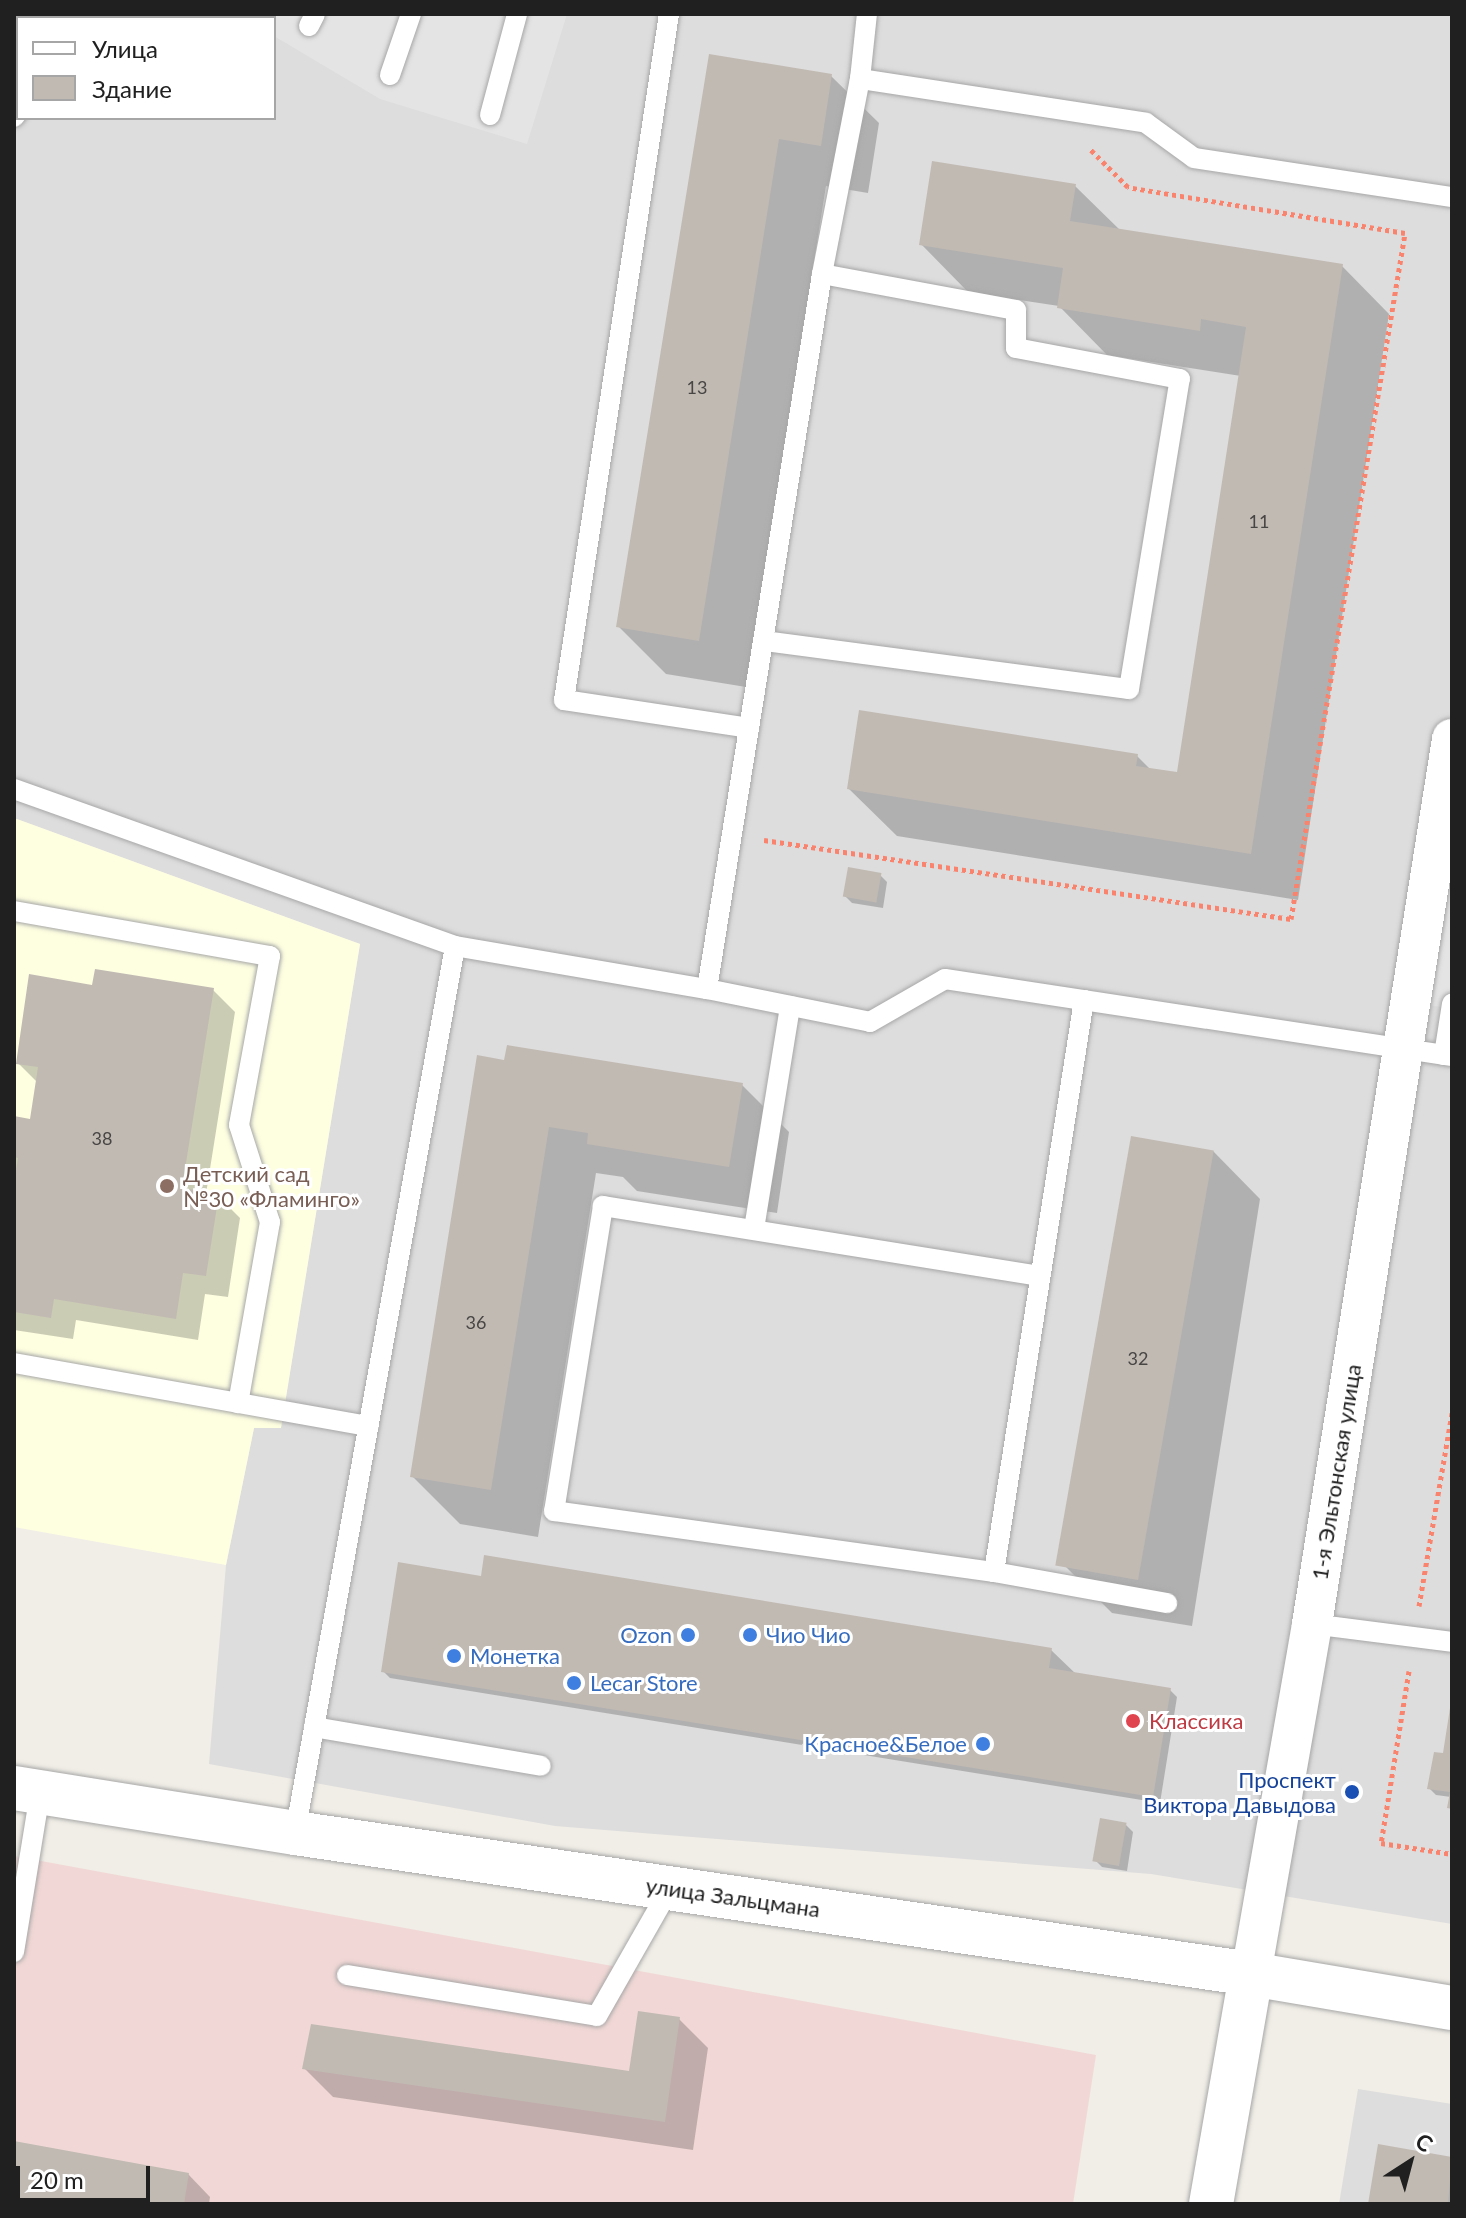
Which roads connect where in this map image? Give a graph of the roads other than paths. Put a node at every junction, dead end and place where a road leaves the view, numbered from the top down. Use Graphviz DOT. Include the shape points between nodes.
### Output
graph roads {
  1 [pos="411,14"];
  2 [pos="517,14"];
  3 [pos="669,14"];
  4 [pos="867,14"];
  5 [pos="390,75"];
  6 [pos="860,79"];
  7 [pos="490,115"];
  8 [pos="1452,197"];
  9 [pos="822,274"];
  10 [pos="764,641"];
  11 [pos="749,728"];
  12 [pos="1452,739"];
  13 [pos="14,789"];
  14 [pos="14,911"];
  15 [pos="455,946"];
  16 [pos="707,989"];
  17 [pos="1084,1000"];
  18 [pos="1452,1004"];
  19 [pos="790,1006"];
  20 [pos="1403,1049"];
  21 [pos="1448,1056"];
  22 [pos="754,1229"];
  23 [pos="1040,1276"];
  24 [pos="14,1363"];
  25 [pos="238,1403"];
  26 [pos="368,1426"];
  27 [pos="994,1572"];
  28 [pos="1167,1603"];
  29 [pos="1312,1624"];
  30 [pos="1452,1642"];
  31 [pos="314,1727"];
  32 [pos="541,1766"];
  33 [pos="27,1790"];
  34 [pos="295,1833"];
  35 [pos="670,1888"];
  36 [pos="14,1952"];
  37 [pos="1251,1974"];
  38 [pos="347,1975"];
  39 [pos="1452,2008"];
  40 [pos="1211,2204"];
  1 -- 5 [label="lane"];
  2 -- 7 [label="lane"];
  3 -- 11 [label="lane" via="564,700"];
  4 -- 6 [label="lane"];
  6 -- 8 [label="lane" via="1146,123 1194,158"];
  6 -- 9 [label="lane"];
  9 -- 10 [label="lane"];
  9 -- 10 [label="lane" via="1016,310 1016,348 1180,379 1129,689"];
  10 -- 11 [label="lane"];
  11 -- 16 [label="lane"];
  12 -- 20 [label="street, 1-я Эльтонская улица"];
  13 -- 15 [label="lane"];
  14 -- 25 [label="lane" via="270,956 239,1125 270,1222"];
  15 -- 16 [label="lane"];
  15 -- 26 [label="lane"];
  16 -- 19 [label="lane"];
  17 -- 19 [label="lane" via="945,979 870,1022"];
  17 -- 20 [label="lane"];
  17 -- 23 [label="lane"];
  18 -- 21 [label="lane"];
  19 -- 22 [label="lane"];
  20 -- 21 [label="lane"];
  20 -- 29 [label="street, 1-я Эльтонская улица"];
  22 -- 23 [label="lane"];
  22 -- 27 [label="lane" via="603,1206 554,1511"];
  23 -- 27 [label="lane"];
  24 -- 25 [label="lane"];
  25 -- 26 [label="lane"];
  26 -- 31 [label="lane"];
  27 -- 28 [label="lane"];
  29 -- 30 [label="lane"];
  29 -- 37 [label="street, 1-я Эльтонская улица"];
  31 -- 32 [label="lane"];
  31 -- 34 [label="lane"];
  33 -- 34 [label="street, улица Зальцмана"];
  33 -- 36 [label="lane"];
  34 -- 35 [label="street, улица Зальцмана"];
  35 -- 37 [label="street, улица Зальцмана"];
  35 -- 38 [label="lane" via="597,2016"];
  37 -- 39 [label="street, улица Зальцмана"];
  37 -- 40 [label="street, 1-я Эльтонская улица"];
}
